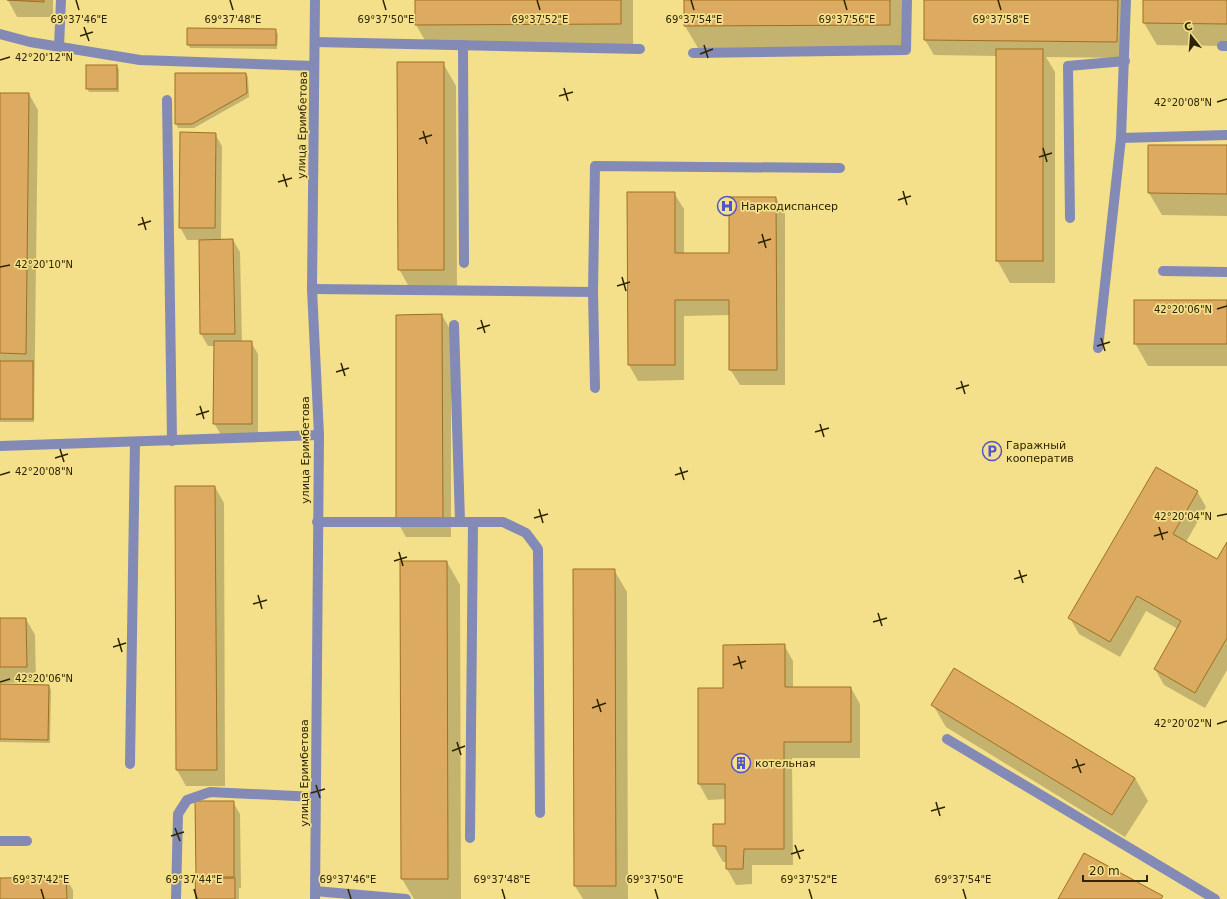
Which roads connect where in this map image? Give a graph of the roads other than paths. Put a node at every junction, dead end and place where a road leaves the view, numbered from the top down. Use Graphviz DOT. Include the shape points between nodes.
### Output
graph roads {
  1 [pos="61,0"];
  2 [pos="315,0"];
  3 [pos="907,0"];
  4 [pos="1126,0"];
  5 [pos="0,34"];
  6 [pos="315,42"];
  7 [pos="463,45"];
  8 [pos="59,47"];
  9 [pos="640,49"];
  10 [pos="693,53"];
  11 [pos="1125,61"];
  12 [pos="314,66"];
  13 [pos="167,100"];
  14 [pos="1227,135"];
  15 [pos="1121,138"];
  16 [pos="840,168"];
  17 [pos="1070,218"];
  18 [pos="464,263"];
  19 [pos="1163,271"];
  20 [pos="1227,272"];
  21 [pos="312,289"];
  22 [pos="593,292"];
  23 [pos="454,325"];
  24 [pos="1098,348"];
  25 [pos="595,388"];
  26 [pos="319,435"];
  27 [pos="172,441"];
  28 [pos="135,442"];
  29 [pos="0,446"];
  30 [pos="317,522"];
  31 [pos="460,522"];
  32 [pos="473,522"];
  33 [pos="947,739"];
  34 [pos="130,764"];
  35 [pos="316,797"];
  36 [pos="540,813"];
  37 [pos="470,838"];
  38 [pos="0,841"];
  39 [pos="27,841"];
  40 [pos="315,895"];
  41 [pos="176,899"];
  42 [pos="406,899"];
  43 [pos="1215,899"];
  1 -- 8 [label="street"];
  2 -- 6 [label="street, улица Еримбетова"];
  3 -- 10 [label="street" via="906,50"];
  4 -- 11 [label="street"];
  5 -- 8 [label="street"];
  6 -- 7 [label="street"];
  6 -- 12 [label="street, улица Еримбетова"];
  7 -- 9 [label="street"];
  7 -- 18 [label="street"];
  8 -- 12 [label="street" via="140,60"];
  11 -- 15 [label="street"];
  11 -- 17 [label="street" via="1068,66"];
  12 -- 21 [label="street, улица Еримбетова"];
  13 -- 27 [label="street"];
  14 -- 15 [label="street"];
  15 -- 24 [label="street"];
  16 -- 22 [label="street" via="595,166"];
  19 -- 20 [label="street"];
  21 -- 22 [label="street"];
  21 -- 26 [label="street, улица Еримбетова"];
  22 -- 25 [label="street"];
  23 -- 31 [label="street"];
  26 -- 27 [label="street"];
  26 -- 30 [label="street, улица Еримбетова"];
  27 -- 28 [label="street"];
  28 -- 29 [label="street"];
  28 -- 34 [label="street"];
  30 -- 31 [label="street"];
  30 -- 35 [label="street, улица Еримбетова"];
  31 -- 32 [label="street"];
  32 -- 36 [label="street" via="503,522 526,533 538,549"];
  32 -- 37 [label="street"];
  33 -- 43 [label="street"];
  35 -- 40 [label="street, улица Еримбетова"];
  35 -- 41 [label="street" via="210,792 187,800 178,814"];
  38 -- 39 [label="street"];
  40 -- 42 [label="street"];
}
